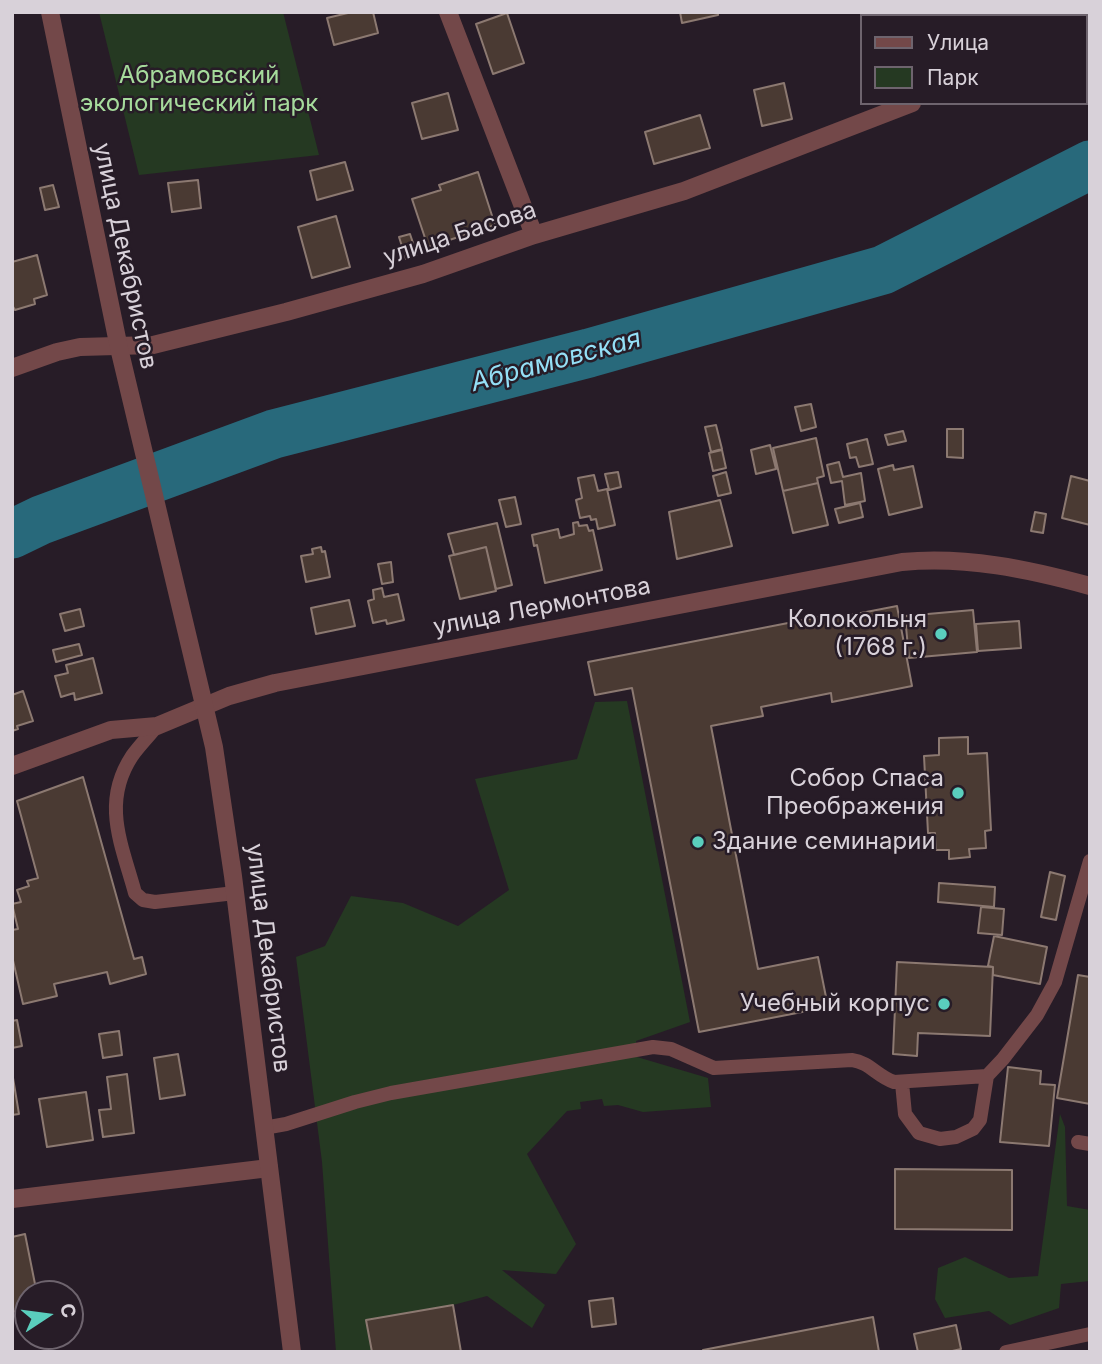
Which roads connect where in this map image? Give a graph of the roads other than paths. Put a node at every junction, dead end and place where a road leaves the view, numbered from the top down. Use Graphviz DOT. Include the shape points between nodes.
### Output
graph roads {
  1 [pos="50,12"];
  2 [pos="447,12"];
  3 [pos="907,105"];
  4 [pos="534,234"];
  5 [pos="119,348"];
  6 [pos="12,368"];
  7 [pos="1090,586"];
  8 [pos="206,707"];
  9 [pos="156,726"];
  10 [pos="12,766"];
  11 [pos="1090,861"];
  12 [pos="235,893"];
  13 [pos="987,1076"];
  14 [pos="902,1083"];
  15 [pos="264,1128"];
  16 [pos="269,1168"];
  17 [pos="12,1199"];
  18 [pos="1090,1334"];
  19 [pos="292,1352"];
  20 [pos="1006,1352"];
  1 -- 5 [label="street, улица Декабристов"];
  2 -- 4 [label="street"];
  3 -- 4 [label="street, улица Басова" via="694,187"];
  4 -- 5 [label="street, улица Басова" via="423,274 300,309 153,345"];
  5 -- 6 [label="street, улица Басова" via="79,347"];
  5 -- 8 [label="street, улица Декабристов"];
  7 -- 8 [label="street, улица Лермонтова" via="959,559 902,562 275,683"];
  8 -- 9 [label="street, улица Лермонтова"];
  8 -- 12 [label="street, улица Декабристов"];
  9 -- 10 [label="street, улица Лермонтова" via="111,730"];
  9 -- 12 [label="lane" via="131,757 114,802 135,894 155,902"];
  11 -- 13 [label="lane" via="1055,982 1037,1015"];
  12 -- 15 [label="street, улица Декабристов"];
  13 -- 14 [label="lane"];
  13 -- 14 [label="lane" via="980,1120 965,1134 940,1139 919,1133 910,1124"];
  14 -- 15 [label="lane" via="887,1080 860,1061 714,1068 679,1052 653,1047 391,1093"];
  15 -- 16 [label="street, улица Декабристов"];
  16 -- 17 [label="street"];
  16 -- 19 [label="street, улица Декабристов"];
  18 -- 20 [label="lane"];
}
